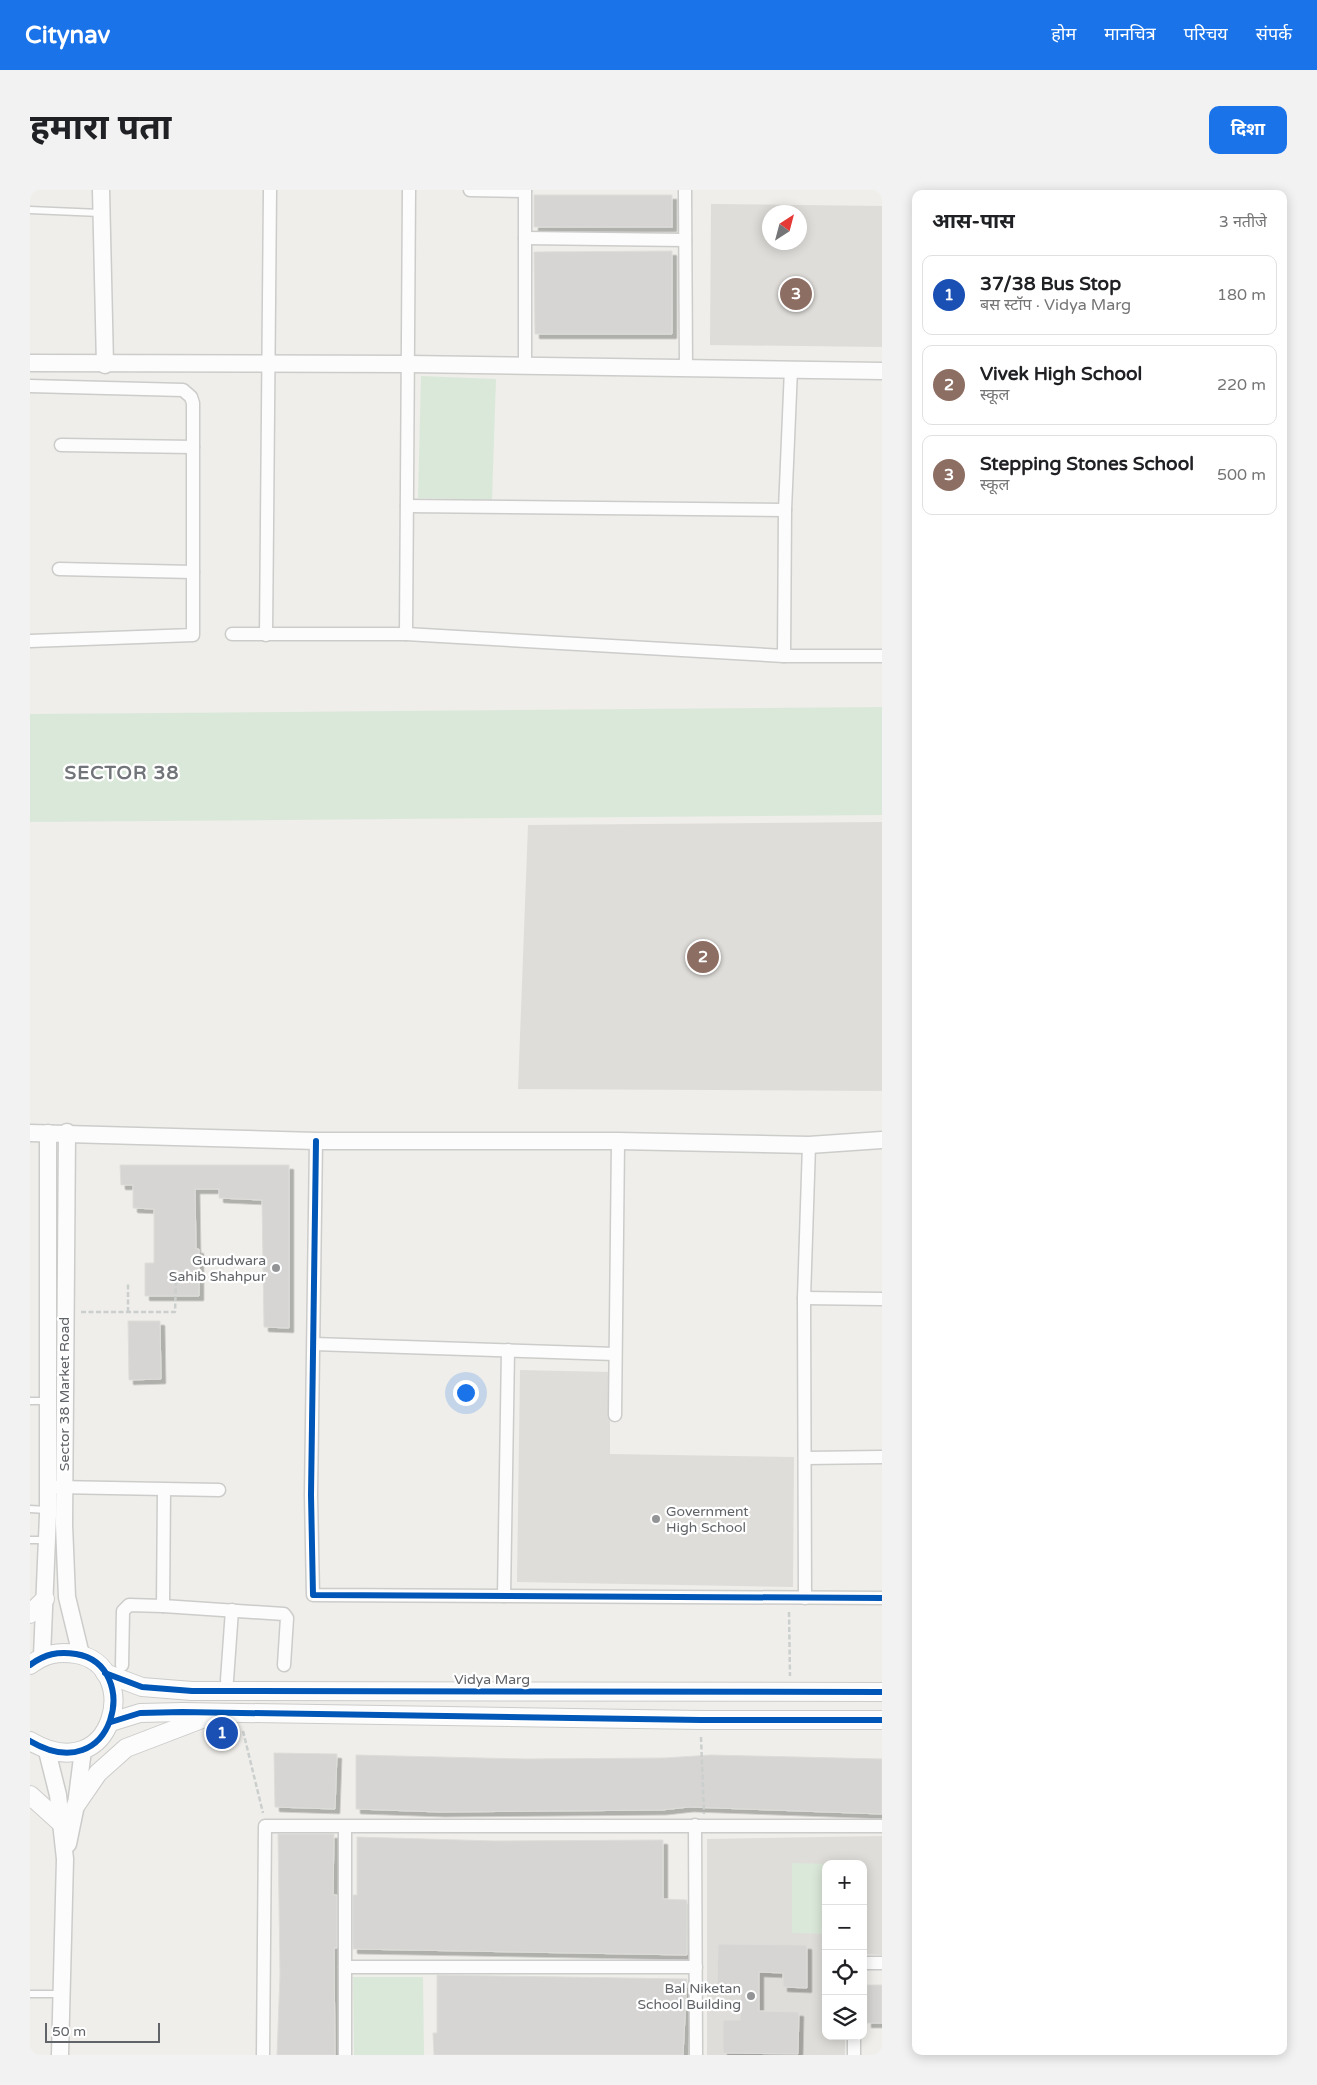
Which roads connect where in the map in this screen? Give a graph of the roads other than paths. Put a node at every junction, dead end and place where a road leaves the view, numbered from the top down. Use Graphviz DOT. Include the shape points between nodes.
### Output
graph roads {
  1 [pos="101,190"];
  2 [pos="270,190"];
  3 [pos="409,190"];
  4 [pos="470,190"];
  5 [pos="525,190"];
  6 [pos="685,190"];
  7 [pos="30,210"];
  8 [pos="100,213"];
  9 [pos="525,238"];
  10 [pos="685,240"];
  11 [pos="30,363"];
  12 [pos="269,364"];
  13 [pos="409,364"];
  14 [pos="105,365"];
  15 [pos="525,366"];
  16 [pos="686,368"];
  17 [pos="790,369"];
  18 [pos="882,371"];
  19 [pos="30,386"];
  20 [pos="61,445"];
  21 [pos="193,447"];
  22 [pos="407,506"];
  23 [pos="785,510"];
  24 [pos="59,569"];
  25 [pos="193,572"];
  26 [pos="232,634"];
  27 [pos="266,634"];
  28 [pos="406,634"];
  29 [pos="30,641"];
  30 [pos="784,656"];
  31 [pos="882,656"];
  32 [pos="882,1131"];
  33 [pos="67,1132"];
  34 [pos="30,1133"];
  35 [pos="48,1133"];
  36 [pos="882,1140"];
  37 [pos="316,1141"];
  38 [pos="618,1141"];
  39 [pos="809,1145"];
  40 [pos="804,1298"];
  41 [pos="882,1299"];
  42 [pos="314,1344"];
  43 [pos="508,1350"];
  44 [pos="615,1354"];
  45 [pos="30,1400"];
  46 [pos="48,1401"];
  47 [pos="615,1415"];
  48 [pos="882,1457"];
  49 [pos="806,1458"];
  50 [pos="56,1487"];
  51 [pos="164,1490"];
  52 [pos="219,1490"];
  53 [pos="30,1509"];
  54 [pos="48,1510"];
  55 [pos="30,1540"];
  56 [pos="48,1540"];
  57 [pos="504,1596"];
  58 [pos="805,1598"];
  59 [pos="882,1598"];
  60 [pos="45,1599"];
  61 [pos="163,1606"];
  62 [pos="232,1610"];
  63 [pos="30,1614"];
  64 [pos="81,1655"];
  65 [pos="36,1661"];
  66 [pos="122,1665"];
  67 [pos="284,1665"];
  68 [pos="105,1673"];
  69 [pos="227,1680"];
  70 [pos="882,1692"];
  71 [pos="222,1712"];
  72 [pos="882,1720"];
  73 [pos="111,1722"];
  74 [pos="30,1741"];
  75 [pos="83,1750"];
  76 [pos="47,1751"];
  77 [pos="30,1795"];
  78 [pos="76,1805"];
  79 [pos="61,1823"];
  80 [pos="700,1825"];
  81 [pos="882,1826"];
  82 [pos="345,1828"];
  83 [pos="65,1859"];
  84 [pos="867,1963"];
  85 [pos="882,1963"];
  86 [pos="345,1967"];
  87 [pos="696,1967"];
  88 [pos="30,1994"];
  89 [pos="60,1994"];
  90 [pos="854,2040"];
  91 [pos="60,2055"];
  92 [pos="262,2055"];
  93 [pos="345,2055"];
  94 [pos="696,2055"];
  95 [pos="854,2055"];
  1 -- 8 [label="street"];
  2 -- 12 [label="street"];
  3 -- 13 [label="street"];
  4 -- 5 [label="street"];
  5 -- 9 [label="street"];
  6 -- 10 [label="street"];
  7 -- 8 [label="lane"];
  8 -- 14 [label="street"];
  9 -- 10 [label="street"];
  9 -- 15 [label="street"];
  10 -- 16 [label="street"];
  11 -- 14 [label="street"];
  12 -- 13 [label="street"];
  12 -- 14 [label="street"];
  12 -- 27 [label="street"];
  13 -- 15 [label="street"];
  13 -- 22 [label="street"];
  15 -- 16 [label="street"];
  16 -- 17 [label="street"];
  17 -- 18 [label="street"];
  17 -- 23 [label="street"];
  19 -- 21 [label="street" via="183,390 193,403"];
  20 -- 21 [label="street"];
  21 -- 25 [label="street"];
  22 -- 23 [label="street"];
  22 -- 28 [label="street"];
  23 -- 30 [label="street"];
  24 -- 25 [label="street"];
  25 -- 29 [label="street" via="193,635"];
  26 -- 27 [label="street"];
  27 -- 28 [label="street"];
  28 -- 30 [label="street"];
  30 -- 31 [label="street"];
  32 -- 36 [label="lane"];
  33 -- 35 [label="street"];
  33 -- 37 [label="street"];
  33 -- 50 [label="street, Sector 38 Market Road" via="65,1312"];
  34 -- 35 [label="street"];
  35 -- 46 [label="street, Sector 38 Market Road"];
  36 -- 39 [label="street"];
  37 -- 38 [label="street"];
  37 -- 42 [label="street"];
  38 -- 39 [label="street"];
  38 -- 44 [label="street"];
  39 -- 40 [label="street"];
  40 -- 41 [label="street"];
  40 -- 49 [label="street"];
  42 -- 43 [label="street"];
  42 -- 57 [label="street" via="313,1596"];
  43 -- 44 [label="street"];
  43 -- 57 [label="street"];
  44 -- 47 [label="street"];
  45 -- 46 [label="lane"];
  46 -- 50 [label="street, Sector 38 Market Road"];
  48 -- 49 [label="street"];
  49 -- 58 [label="street"];
  50 -- 51 [label="street"];
  50 -- 54 [label="street, Sector 38 Market Road"];
  50 -- 64 [label="street, Sector 38 Market Road" via="67,1597"];
  51 -- 52 [label="street"];
  51 -- 61 [label="street"];
  53 -- 54 [label="lane"];
  54 -- 56 [label="street, Sector 38 Market Road"];
  55 -- 56 [label="lane"];
  56 -- 60 [label="street, Sector 38 Market Road"];
  57 -- 58 [label="street"];
  58 -- 59 [label="street"];
  60 -- 63 [label="main road"];
  60 -- 65 [label="street, Sector 38 Market Road"];
  61 -- 62 [label="street"];
  61 -- 66 [label="street" via="125,1607"];
  62 -- 67 [label="street" via="284,1614 287,1618"];
  62 -- 69 [label="street"];
  64 -- 65 [label="main road, Vidya Marg" via="61,1652"];
  64 -- 68 [label="main road, Vidya Marg"];
  68 -- 70 [label="main road, Vidya Marg" via="142,1687 192,1691"];
  68 -- 73 [label="main road" via="115,1701"];
  71 -- 72 [label="main road"];
  71 -- 73 [label="main road" via="140,1713"];
  71 -- 78 [label="main road" via="126,1748 98,1773"];
  73 -- 75 [label="main road" via="94,1744"];
  74 -- 76 [label="main road"];
  75 -- 76 [label="main road" via="66,1754"];
  75 -- 78 [label="street"];
  76 -- 79 [label="street"];
  77 -- 79 [label="main road"];
  78 -- 83 [label="street"];
  79 -- 83 [label="street"];
  80 -- 81 [label="street"];
  80 -- 82 [label="street"];
  80 -- 87 [label="street"];
  82 -- 86 [label="street"];
  82 -- 92 [label="street" via="265,1826"];
  83 -- 89 [label="street"];
  84 -- 85 [label="street"];
  86 -- 87 [label="street"];
  86 -- 93 [label="street"];
  87 -- 94 [label="street"];
  88 -- 89 [label="lane"];
  89 -- 91 [label="street"];
  90 -- 95 [label="street"];
}
